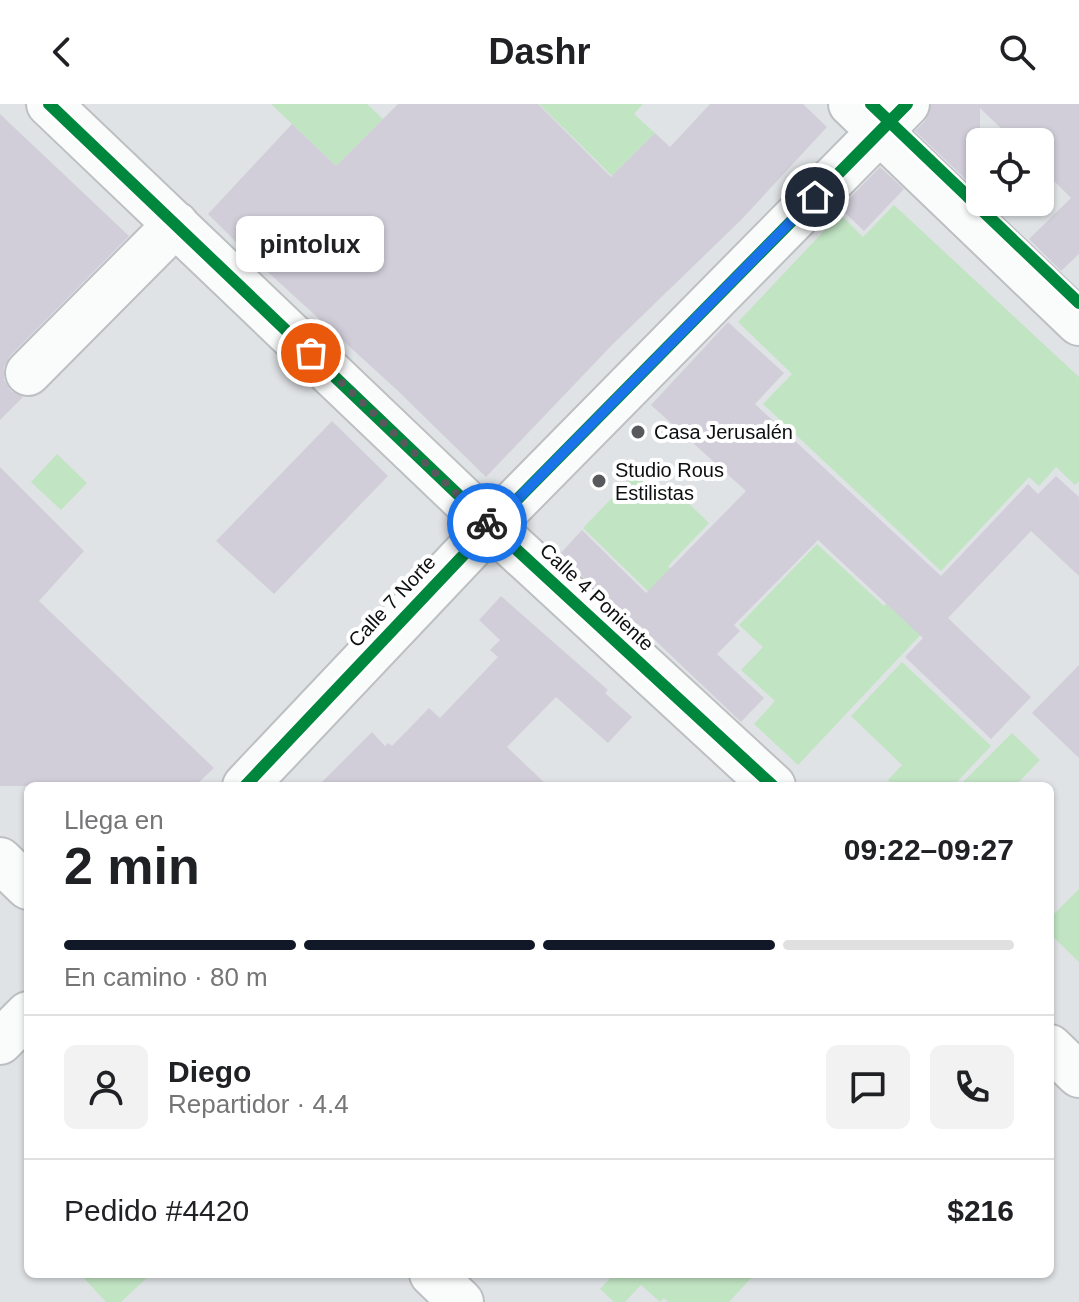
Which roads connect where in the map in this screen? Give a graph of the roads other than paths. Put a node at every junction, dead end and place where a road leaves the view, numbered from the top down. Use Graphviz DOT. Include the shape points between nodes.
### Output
graph roads {
  1 [pos="49,104"];
  2 [pos="879,113"];
  3 [pos="176,224"];
  4 [pos="1079,323"];
  5 [pos="28,373"];
  6 [pos="491,526"];
  7 [pos="249,782"];
  8 [pos="769,782"];
  9 [pos="0,860"];
  10 [pos="24,883"];
  11 [pos="24,1018"];
  12 [pos="0,1042"];
  13 [pos="1054,1051"];
  14 [pos="1079,1075"];
  15 [pos="436,1278"];
  16 [pos="461,1302"];
  1 -- 3 [label="street, Calle 4 Poniente"];
  2 -- 4 [label="street"];
  2 -- 6 [label="street, Calle 7 Norte"];
  3 -- 5 [label="street"];
  3 -- 6 [label="street, Calle 4 Poniente"];
  6 -- 7 [label="street, Calle 7 Norte"];
  6 -- 8 [label="street, Calle 4 Poniente"];
  9 -- 10 [label="street"];
  11 -- 12 [label="street"];
  13 -- 14 [label="street"];
  15 -- 16 [label="street"];
}
